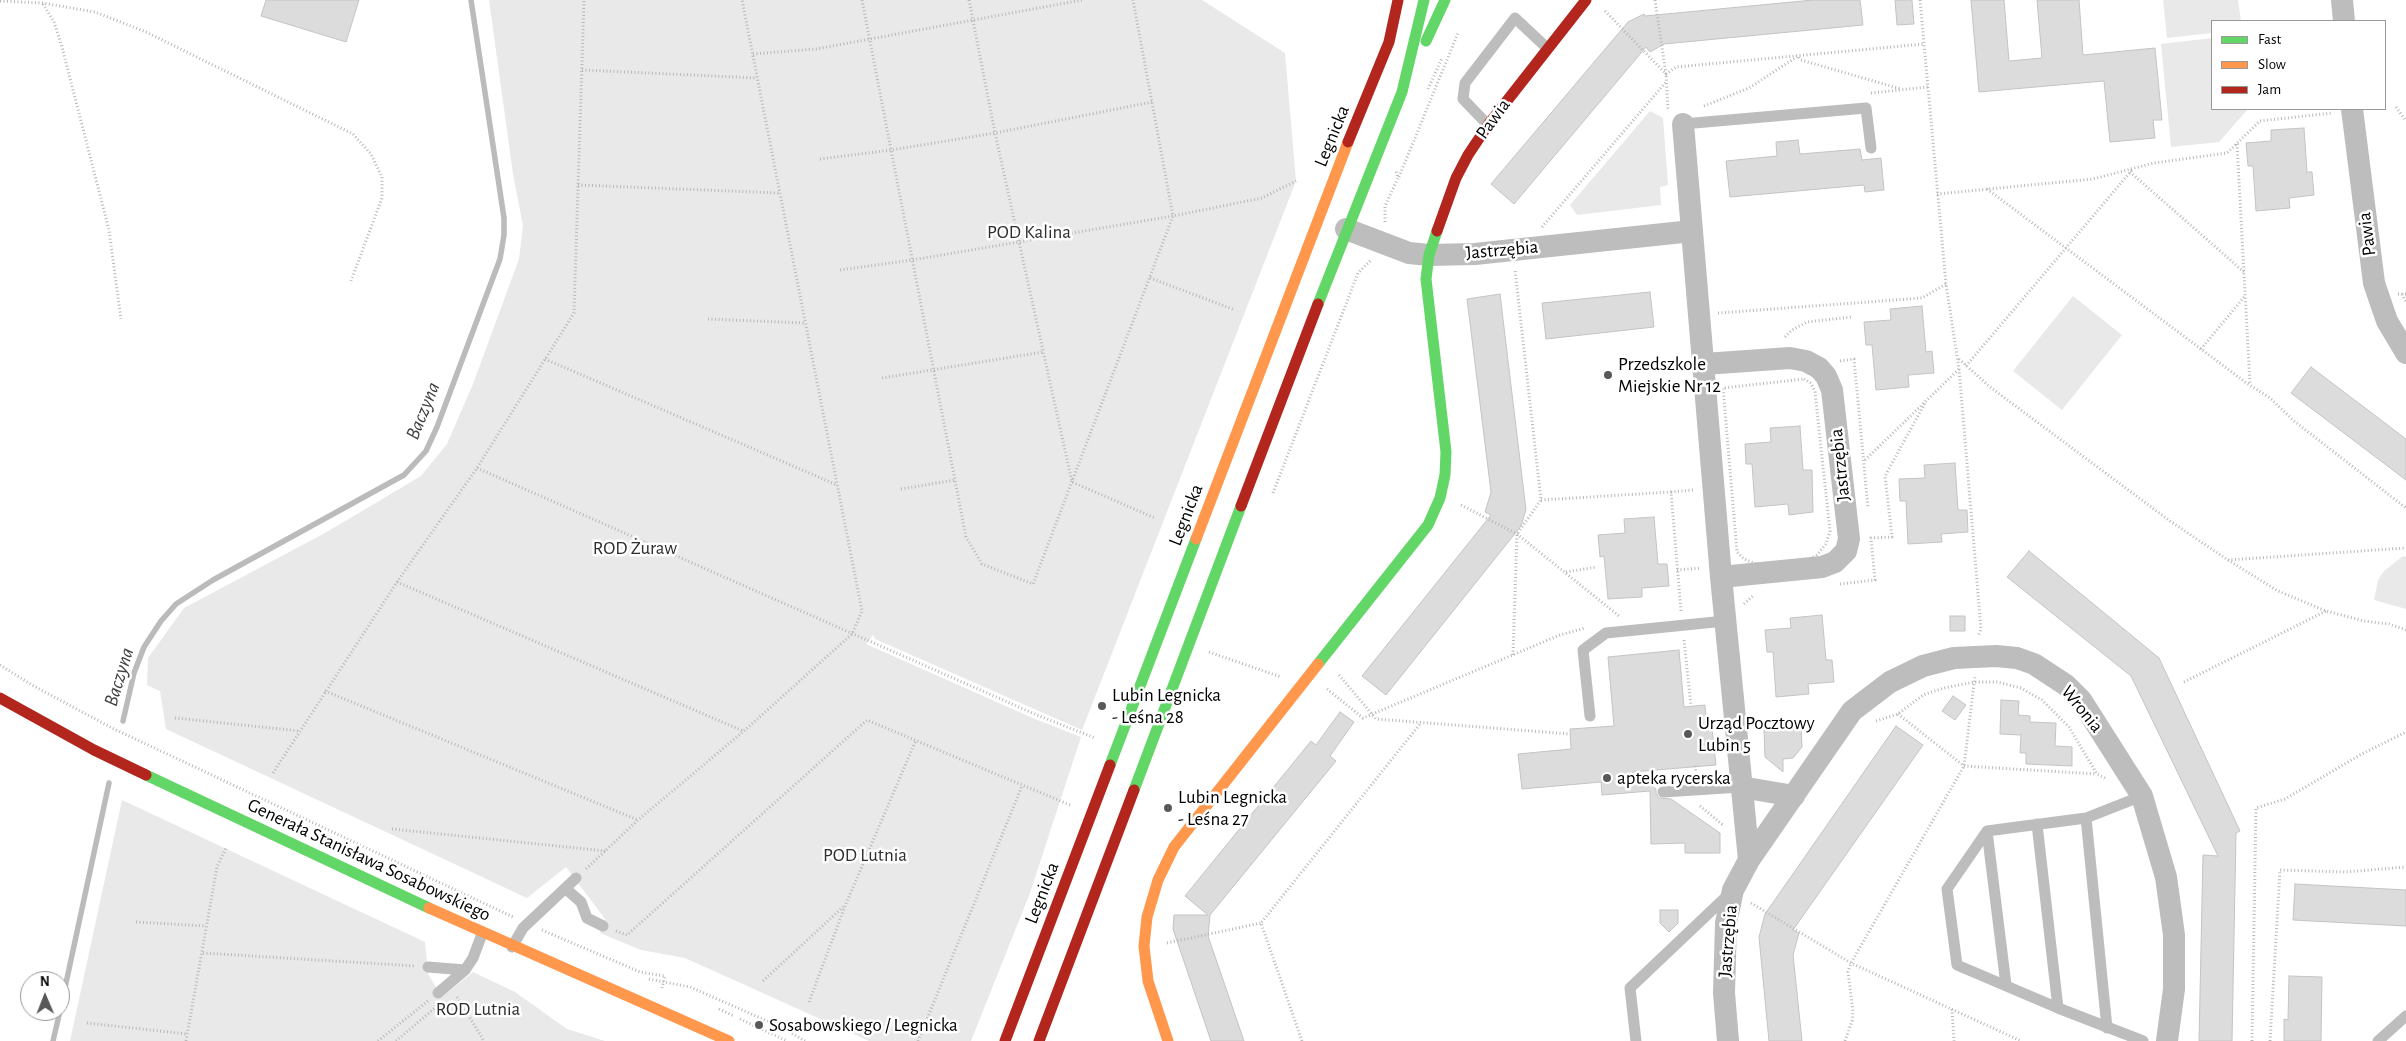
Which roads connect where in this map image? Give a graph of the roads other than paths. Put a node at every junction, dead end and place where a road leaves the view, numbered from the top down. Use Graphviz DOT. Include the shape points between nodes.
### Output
graph roads {
  1 [pos="1398,0"];
  2 [pos="1424,0"];
  3 [pos="1446,0"];
  4 [pos="1586,0"];
  5 [pos="2342,0"];
  6 [pos="2344,20"];
  7 [pos="1547,48"];
  8 [pos="1402,92"];
  9 [pos="2352,110"];
  10 [pos="1676,119"];
  11 [pos="1488,125"];
  12 [pos="1871,148"];
  13 [pos="1346,230"];
  14 [pos="1692,231"];
  15 [pos="1429,255"];
  16 [pos="2406,353"];
  17 [pos="1704,364"];
  18 [pos="1715,572"];
  19 [pos="1734,616"];
  20 [pos="0,698"];
  21 [pos="1590,716"];
  22 [pos="1742,787"];
  23 [pos="1664,792"];
  24 [pos="1794,796"];
  25 [pos="2134,799"];
  26 [pos="2086,818"];
  27 [pos="2037,824"];
  28 [pos="1987,831"];
  29 [pos="1749,860"];
  30 [pos="576,878"];
  31 [pos="566,889"];
  32 [pos="1743,894"];
  33 [pos="603,926"];
  34 [pos="482,934"];
  35 [pos="512,947"];
  36 [pos="428,967"];
  37 [pos="465,970"];
  38 [pos="2006,985"];
  39 [pos="439,999"];
  40 [pos="2058,1008"];
  41 [pos="2406,1016"];
  42 [pos="2107,1028"];
  43 [pos="729,1041"];
  44 [pos="1005,1041"];
  45 [pos="1039,1041"];
  46 [pos="1168,1041"];
  47 [pos="1636,1041"];
  48 [pos="1728,1041"];
  49 [pos="2143,1041"];
  50 [pos="2167,1041"];
  51 [pos="2378,1041"];
  1 -- 44 [label="main road, Legnicka" via="1389,42 1317,220"];
  2 -- 8 [label="main road"];
  3 -- 8 [label="main road"];
  4 -- 7 [label="main road, Pawia"];
  5 -- 6 [label="street"];
  7 -- 11 [label="main road, Pawia"];
  7 -- 11 [label="lane" via="1515,18 1465,83 1463,99"];
  8 -- 13 [label="main road"];
  9 -- 16 [label="street, Pawia" via="2374,283 2387,321"];
  10 -- 12 [label="lane" via="1866,108"];
  10 -- 14 [label="street"];
  11 -- 15 [label="main road, Pawia" via="1456,178"];
  13 -- 15 [label="street, Jastrzębia" via="1409,253"];
  13 -- 45 [label="main road"];
  14 -- 15 [label="street, Jastrzębia" via="1475,254"];
  14 -- 17 [label="street"];
  15 -- 46 [label="main road" via="1426,279 1446,452 1440,498 1428,525 1174,847 1158,880 1147,917 1144,946 1148,981"];
  17 -- 18 [label="street"];
  17 -- 18 [label="street, Jastrzębia" via="1790,358 1806,361 1826,376 1832,390 1849,540 1846,551 1835,562 1822,567"];
  18 -- 19 [label="street"];
  19 -- 21 [label="lane" via="1606,633 1583,650"];
  19 -- 22 [label="street"];
  20 -- 34 [label="main road, Generała Stanisława Sosabowskiego" via="94,750"];
  22 -- 23 [label="lane"];
  22 -- 24 [label="street"];
  22 -- 29 [label="street"];
  24 -- 25 [label="street, Wronia" via="1852,711 1861,703 1890,682 1923,666 1976,656 2017,658 2034,664 2066,685 2090,713"];
  24 -- 29 [label="street, Wronia"];
  25 -- 26 [label="lane"];
  25 -- 50 [label="street, Wronia" via="2166,877 2174,934 2174,989"];
  26 -- 27 [label="lane"];
  26 -- 42 [label="lane"];
  27 -- 28 [label="lane"];
  27 -- 40 [label="lane"];
  28 -- 38 [label="lane"];
  28 -- 38 [label="lane" via="1947,889 1957,965"];
  29 -- 32 [label="street, Jastrzębia"];
  30 -- 31 [label="lane"];
  31 -- 33 [label="lane" via="580,902 588,918"];
  31 -- 35 [label="lane" via="523,928"];
  32 -- 47 [label="lane" via="1630,988"];
  32 -- 48 [label="street, Jastrzębia" via="1726,923 1724,993"];
  34 -- 35 [label="main road, Generała Stanisława Sosabowskiego"];
  34 -- 37 [label="lane"];
  35 -- 43 [label="main road, Generała Stanisława Sosabowskiego"];
  36 -- 37 [label="lane"];
  37 -- 39 [label="lane"];
  38 -- 40 [label="lane"];
  40 -- 42 [label="lane"];
  41 -- 51 [label="lane"];
  42 -- 49 [label="lane"];
}
